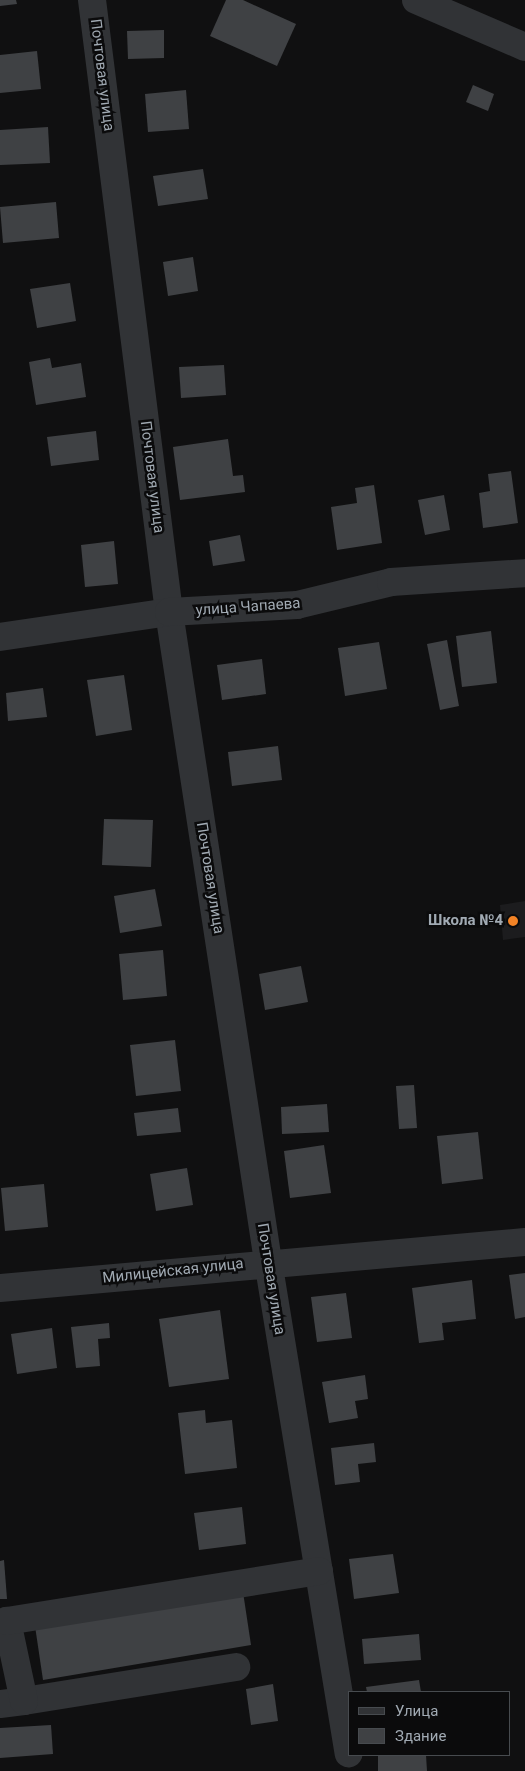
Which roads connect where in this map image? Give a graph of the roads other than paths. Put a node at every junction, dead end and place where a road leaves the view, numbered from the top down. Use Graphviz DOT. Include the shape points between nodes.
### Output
graph roads {
  1 [pos="92,0"];
  2 [pos="416,0"];
  3 [pos="525,47"];
  4 [pos="525,573"];
  5 [pos="169,612"];
  6 [pos="0,636"];
  7 [pos="525,1242"];
  8 [pos="268,1261"];
  9 [pos="0,1288"];
  10 [pos="319,1571"];
  11 [pos="236,1667"];
  12 [pos="12,1702"];
  13 [pos="348,1748"];
  14 [pos="349,1756"];
  15 [pos="352,1771"];
  1 -- 5 [label="street, Почтовая улица"];
  2 -- 3 [label="street"];
  4 -- 5 [label="street, улица Чапаева" via="391,582 297,605"];
  5 -- 6 [label="street, улица Чапаева"];
  5 -- 8 [label="street, Почтовая улица"];
  7 -- 8 [label="street, Милицейская улица"];
  8 -- 9 [label="street, Милицейская улица"];
  8 -- 10 [label="street, Почтовая улица"];
  10 -- 12 [label="street" via="7,1621"];
  10 -- 13 [label="street, Почтовая улица"];
  11 -- 12 [label="street"];
  14 -- 15 [label="street, Почтовая улица"];
}
